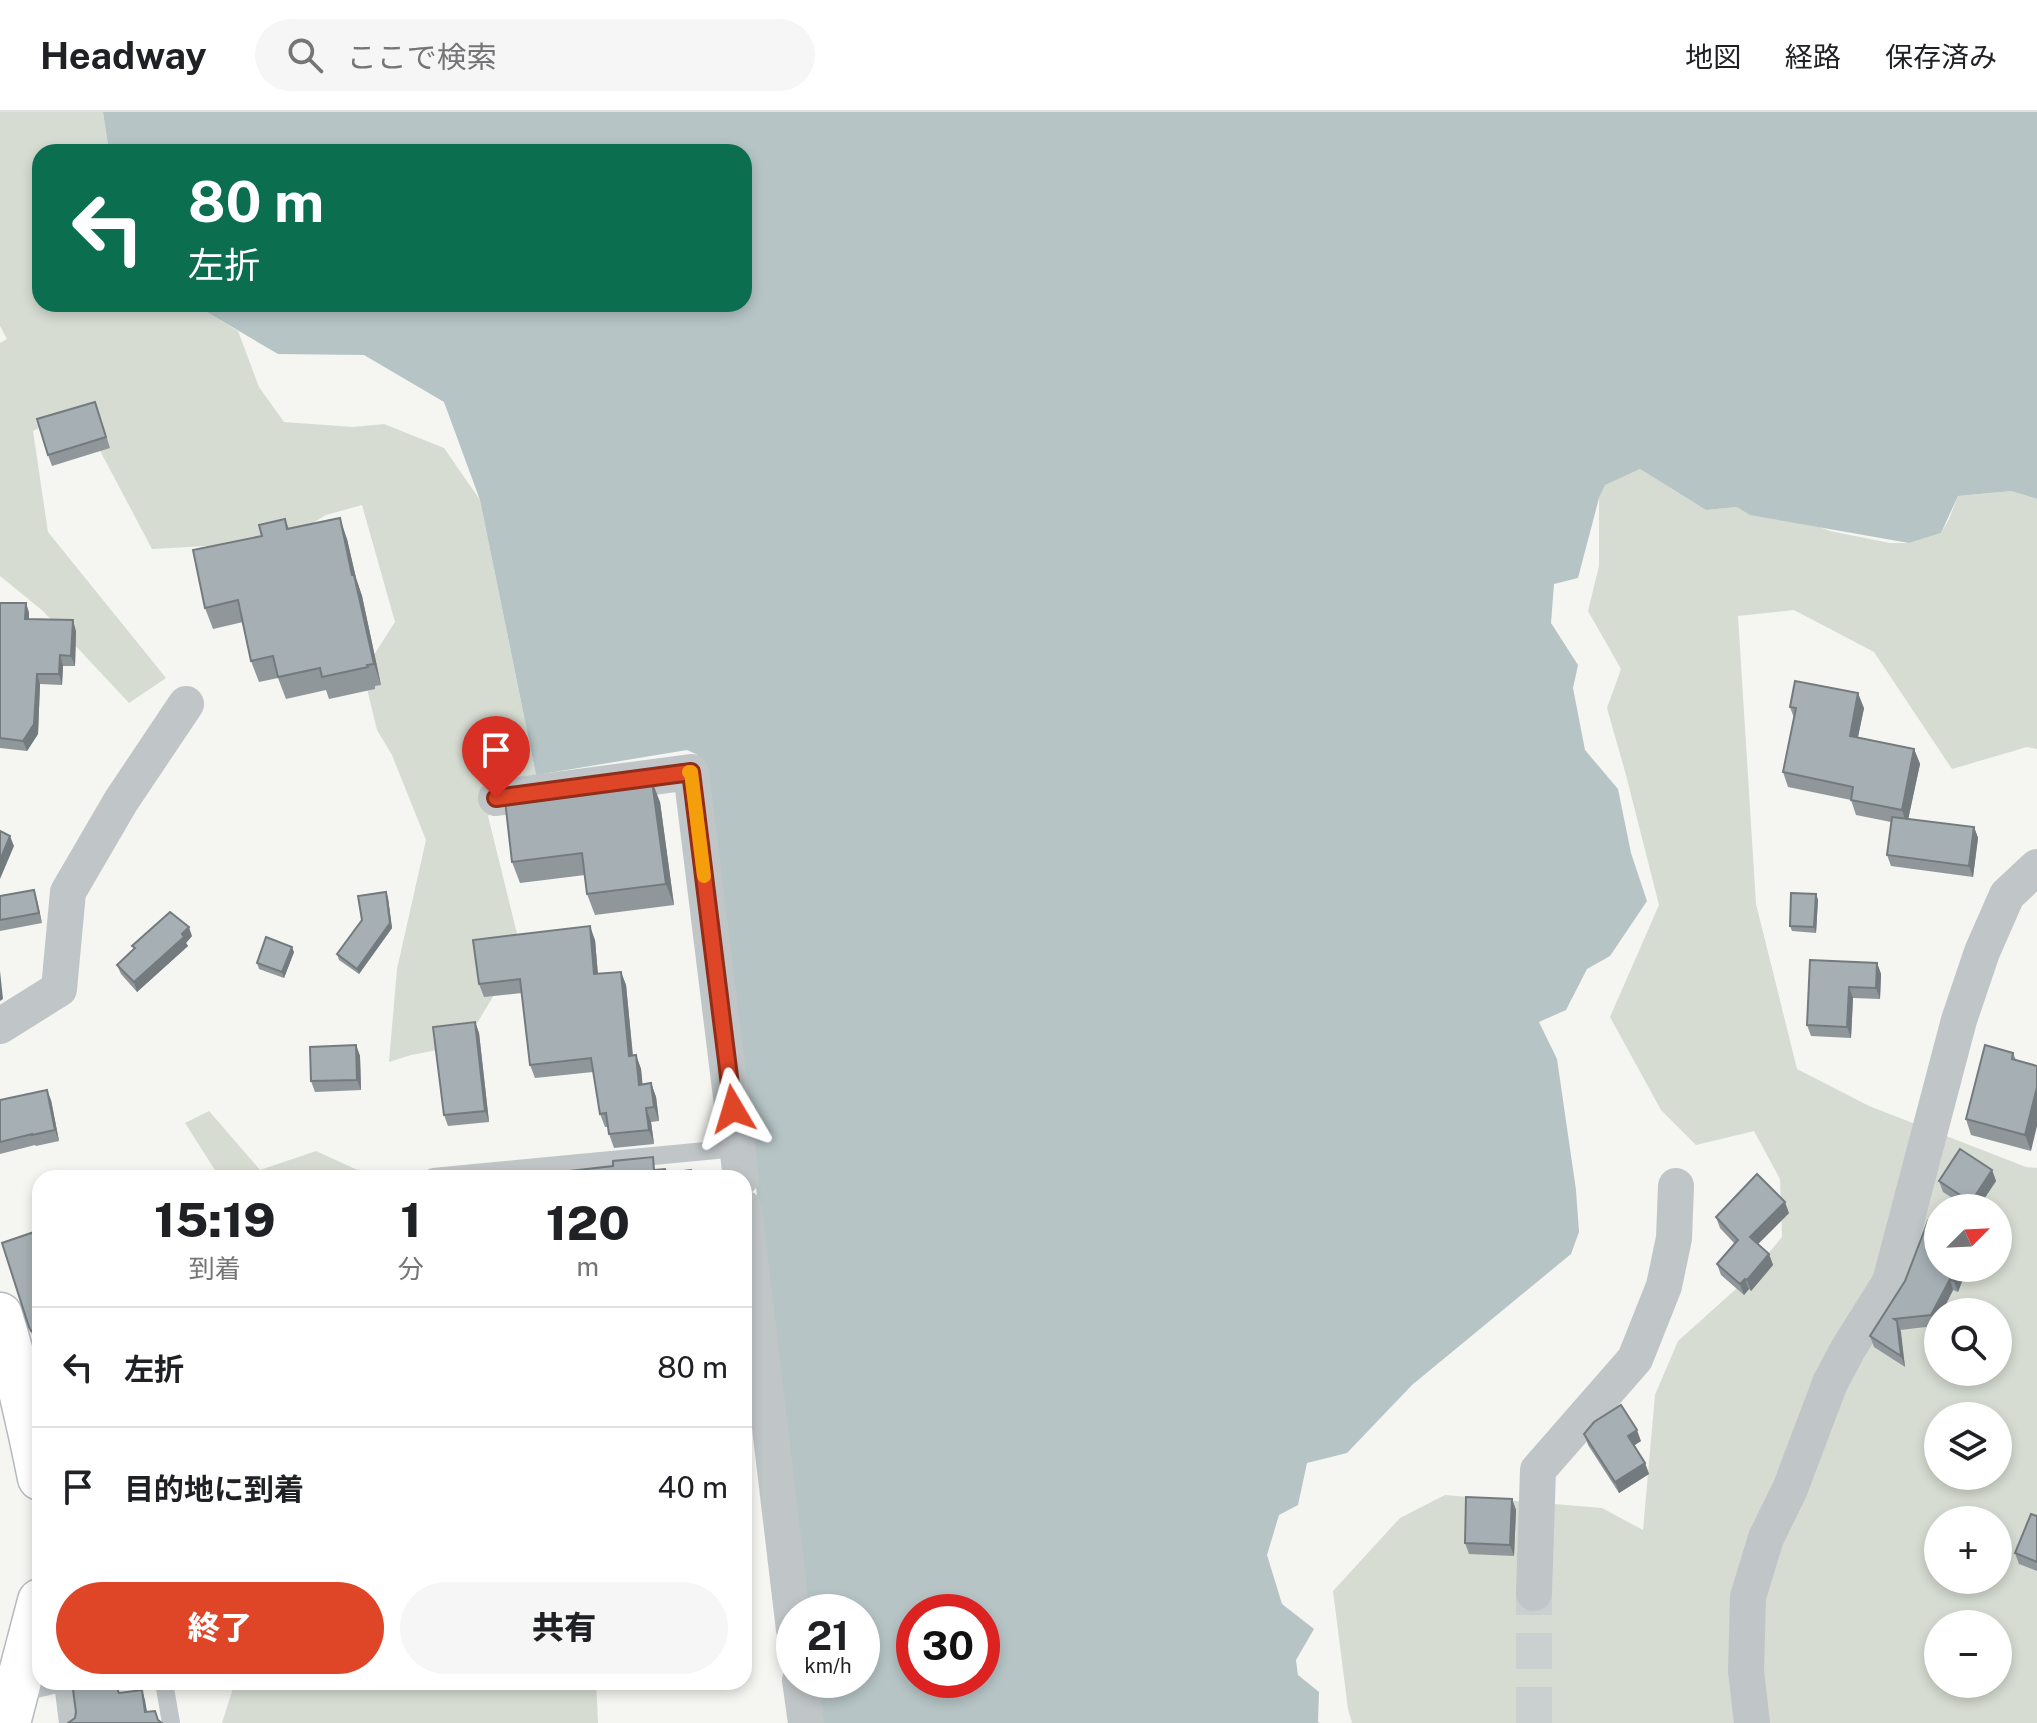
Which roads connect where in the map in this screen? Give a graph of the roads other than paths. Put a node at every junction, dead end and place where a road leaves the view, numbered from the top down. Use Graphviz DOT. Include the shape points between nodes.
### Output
graph roads {
  1 [pos="186,704"];
  2 [pos="496,798"];
  3 [pos="2037,867"];
  4 [pos="0,1026"];
  5 [pos="739,1163"];
  6 [pos="586,1170"];
  7 [pos="1676,1186"];
  8 [pos="752,1276"];
  9 [pos="0,1315"];
  10 [pos="13,1410"];
  11 [pos="32,1458"];
  12 [pos="1534,1593"];
  13 [pos="790,1594"];
  14 [pos="32,1632"];
  15 [pos="48,1690"];
  16 [pos="65,1690"];
  17 [pos="165,1690"];
  18 [pos="803,1698"];
  19 [pos="12,1708"];
  20 [pos="68,1723"];
  21 [pos="171,1723"];
  22 [pos="806,1723"];
  23 [pos="1752,1723"];
  1 -- 4 [label="street" via="68,892 59,989"];
  2 -- 5 [label="street" via="691,772"];
  3 -- 23 [label="street" via="2007,895 1982,952 1890,1282 1830,1383 1766,1538 1748,1597 1746,1671"];
  5 -- 6 [label="lane"];
  7 -- 12 [label="street" via="1674,1238 1664,1286 1635,1359 1538,1470"];
  8 -- 13 [label="street"];
  9 -- 10 [label="street" via="13,1356"];
  10 -- 11 [label="street"];
  14 -- 19 [label="street"];
  15 -- 19 [label="lane"];
  16 -- 20 [label="lane"];
  17 -- 21 [label="lane"];
  18 -- 22 [label="street"];
}
